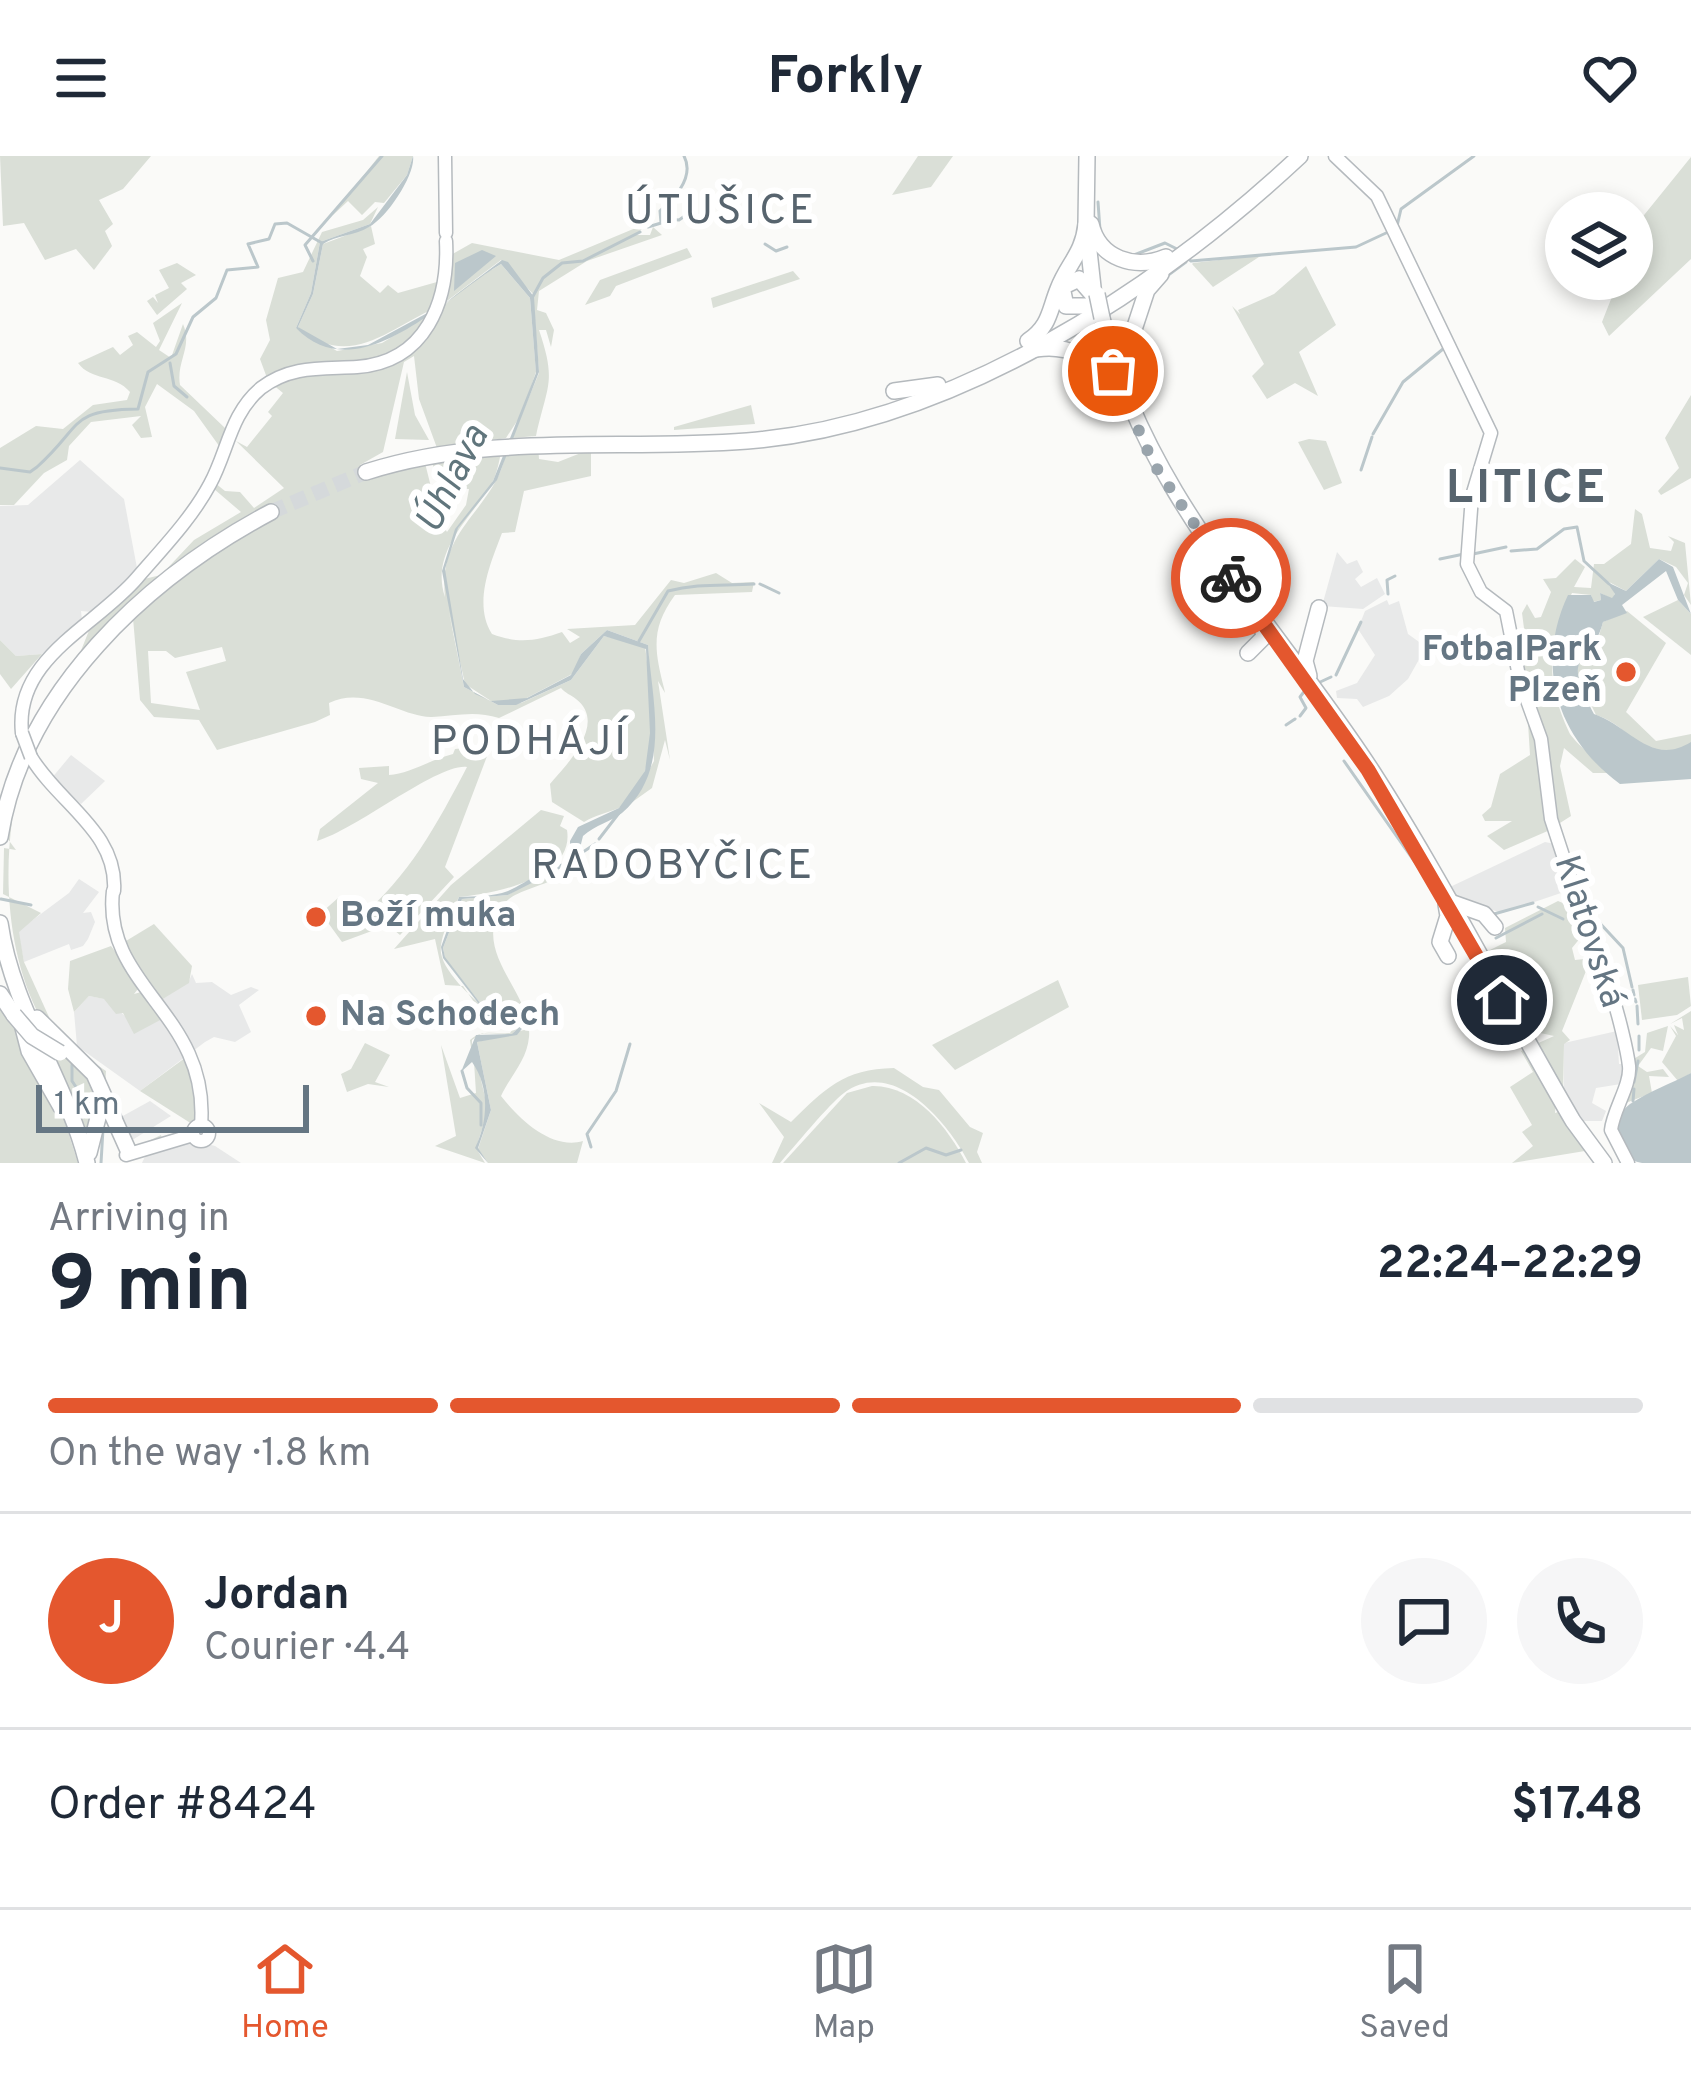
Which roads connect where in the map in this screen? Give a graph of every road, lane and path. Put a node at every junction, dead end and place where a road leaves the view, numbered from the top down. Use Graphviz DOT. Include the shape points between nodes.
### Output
graph roads {
  1 [pos="445,156"];
  2 [pos="1089,156"];
  3 [pos="1311,156"];
  4 [pos="1335,156"];
  5 [pos="1288,163"];
  6 [pos="1087,209"];
  7 [pos="1177,255"];
  8 [pos="1114,290"];
  9 [pos="1096,308"];
  10 [pos="1018,353"];
  11 [pos="978,370"];
  12 [pos="947,386"];
  13 [pos="894,391"];
  14 [pos="1122,391"];
  15 [pos="914,413"];
  16 [pos="365,470"];
  17 [pos="1319,608"];
  18 [pos="1257,614"];
  19 [pos="1277,637"];
  20 [pos="1311,638"];
  21 [pos="1288,658"];
  22 [pos="1316,689"];
  23 [pos="0,817"];
  24 [pos="0,837"];
  25 [pos="1442,891"];
  26 [pos="1481,912"];
  27 [pos="1495,927"];
  28 [pos="1,934"];
  29 [pos="1441,935"];
  30 [pos="1474,944"];
  31 [pos="1448,956"];
  32 [pos="0,959"];
  33 [pos="1481,964"];
  34 [pos="0,996"];
  35 [pos="13,1016"];
  36 [pos="90,1069"];
  37 [pos="101,1087"];
  38 [pos="1561,1104"];
  39 [pos="70,1126"];
  40 [pos="92,1132"];
  41 [pos="126,1148"];
  42 [pos="85,1163"];
  43 [pos="1602,1163"];
  44 [pos="1628,1163"];
  1 -- 41 [label="main road, bridge" via="445,291 429,326 383,362 298,370 259,390 236,418 199,502 130,586 38,669 23,701 31,757 96,830 113,887 113,937 196,1063 203,1091 197,1130"];
  2 -- 6 [label="highway"];
  3 -- 5 [label="highway"];
  4 -- 44 [label="main road, Klatovská" via="1377,196 1492,435 1471,499 1468,566 1481,592 1506,611 1570,900 1584,919 1628,1057 1611,1130"];
  5 -- 7 [label="highway"];
  5 -- 7 [label="highway"];
  6 -- 7 [label="highway" via="1106,251 1140,264"];
  6 -- 9 [label="highway"];
  6 -- 10 [label="highway" via="1081,255 1058,286 1048,323"];
  7 -- 8 [label="highway"];
  7 -- 9 [label="highway"];
  7 -- 10 [label="highway"];
  7 -- 11 [label="highway"];
  7 -- 14 [label="highway" via="1148,290 1122,358"];
  8 -- 9 [label="highway"];
  8 -- 9 [label="highway" via="1125,274 1115,260 1099,265"];
  9 -- 10 [label="highway"];
  9 -- 14 [label="highway"];
  10 -- 11 [label="highway"];
  10 -- 12 [label="highway"];
  10 -- 14 [label="highway" via="1055,347 1092,361"];
  11 -- 12 [label="highway"];
  12 -- 13 [label="highway"];
  12 -- 15 [label="highway"];
  12 -- 16 [label="highway" via="874,415 753,441 538,440"];
  14 -- 18 [label="highway" via="1176,502"];
  14 -- 19 [label="highway" via="1167,481"];
  17 -- 20 [label="highway"];
  18 -- 21 [label="highway"];
  18 -- 21 [label="highway" via="1265,632 1253,650 1274,644"];
  19 -- 20 [label="highway" via="1295,650"];
  19 -- 22 [label="highway"];
  20 -- 22 [label="highway" via="1306,668"];
  21 -- 25 [label="highway"];
  22 -- 25 [label="highway"];
  23 -- 24 [label="highway" via="33,727 83,658 172,572 272,510 177,572 85,661 24,753"];
  25 -- 26 [label="highway" via="1456,906"];
  25 -- 29 [label="highway" via="1448,916"];
  25 -- 30 [label="highway"];
  25 -- 33 [label="highway"];
  26 -- 27 [label="highway"];
  26 -- 30 [label="highway" via="1466,923"];
  28 -- 36 [label="highway" via="34,1014"];
  28 -- 42 [label="highway" via="18,1000"];
  29 -- 31 [label="highway"];
  29 -- 33 [label="highway" via="1460,932"];
  30 -- 38 [label="highway"];
  32 -- 39 [label="highway" via="28,1051"];
  33 -- 38 [label="highway"];
  34 -- 35 [label="highway"];
  35 -- 36 [label="highway, bridge"];
  35 -- 39 [label="highway, bridge"];
  36 -- 37 [label="highway"];
  37 -- 40 [label="highway"];
  37 -- 41 [label="highway"];
  38 -- 43 [label="highway"];
  39 -- 42 [label="highway"];
  40 -- 41 [label="highway" via="104,1122"];
  40 -- 42 [label="highway"];
}
